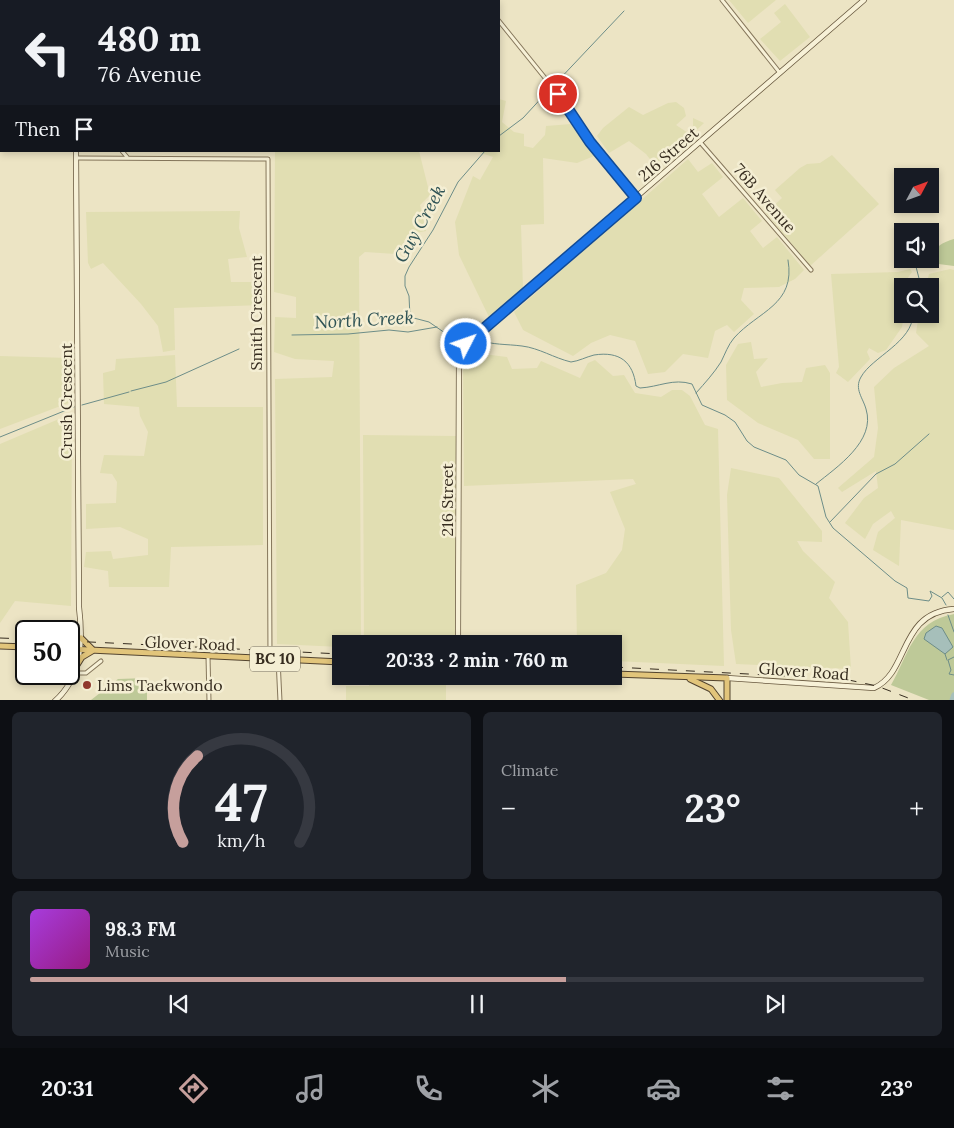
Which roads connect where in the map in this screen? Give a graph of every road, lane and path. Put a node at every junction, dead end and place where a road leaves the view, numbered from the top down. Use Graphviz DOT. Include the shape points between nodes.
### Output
graph roads {
  1 [pos="722,0"];
  2 [pos="864,0"];
  3 [pos="500,22"];
  4 [pos="780,72"];
  5 [pos="700,142"];
  6 [pos="76,152"];
  7 [pos="123,152"];
  8 [pos="77,158"];
  9 [pos="128,158"];
  10 [pos="636,198"];
  11 [pos="811,270"];
  12 [pos="954,609"];
  13 [pos="459,635"];
  14 [pos="81,638"];
  15 [pos="80,644"];
  16 [pos="0,646"];
  17 [pos="15,647"];
  18 [pos="80,650"];
  19 [pos="95,650"];
  20 [pos="208,656"];
  21 [pos="270,659"];
  22 [pos="278,659"];
  23 [pos="80,660"];
  24 [pos="100,661"];
  25 [pos="332,662"];
  26 [pos="80,673"];
  27 [pos="622,674"];
  28 [pos="682,677"];
  29 [pos="726,678"];
  30 [pos="69,685"];
  31 [pos="55,700"];
  32 [pos="209,700"];
  33 [pos="280,700"];
  34 [pos="720,700"];
  35 [pos="727,700"];
  1 -- 4 [label="street"];
  2 -- 4 [label="main road, 216 Street"];
  3 -- 10 [label="street"];
  4 -- 5 [label="main road, 216 Street"];
  5 -- 10 [label="main road, 216 Street"];
  5 -- 11 [label="street, 76B Avenue"];
  6 -- 8 [label="main road, Crush Crescent"];
  7 -- 9 [label="street"];
  8 -- 9 [label="street, Smith Crescent"];
  8 -- 14 [label="main road, Crush Crescent"];
  9 -- 21 [label="street, Smith Crescent" via="268,159"];
  10 -- 13 [label="main road, 216 Street" via="466,344 459,354"];
  12 -- 29 [label="main road, Glover Road" via="933,616 916,628 904,645 893,671 874,688"];
  14 -- 15 [label="main road, Crush Crescent"];
  14 -- 19 [label="highway"];
  16 -- 17 [label="highway"];
  18 -- 19 [label="highway, Glover Road / BC 10"];
  19 -- 20 [label="highway, Glover Road / BC 10"];
  19 -- 23 [label="highway"];
  20 -- 21 [label="highway, Glover Road / BC 10"];
  20 -- 32 [label="street"];
  21 -- 22 [label="highway, Glover Road / BC 10"];
  22 -- 25 [label="highway, Glover Road / BC 10"];
  22 -- 33 [label="street"];
  24 -- 26 [label="street" via="86,673"];
  27 -- 28 [label="highway, Glover Road"];
  28 -- 29 [label="highway, Glover Road"];
  28 -- 34 [label="highway" via="703,684"];
  29 -- 35 [label="highway"];
  30 -- 31 [label="main road"];
}
